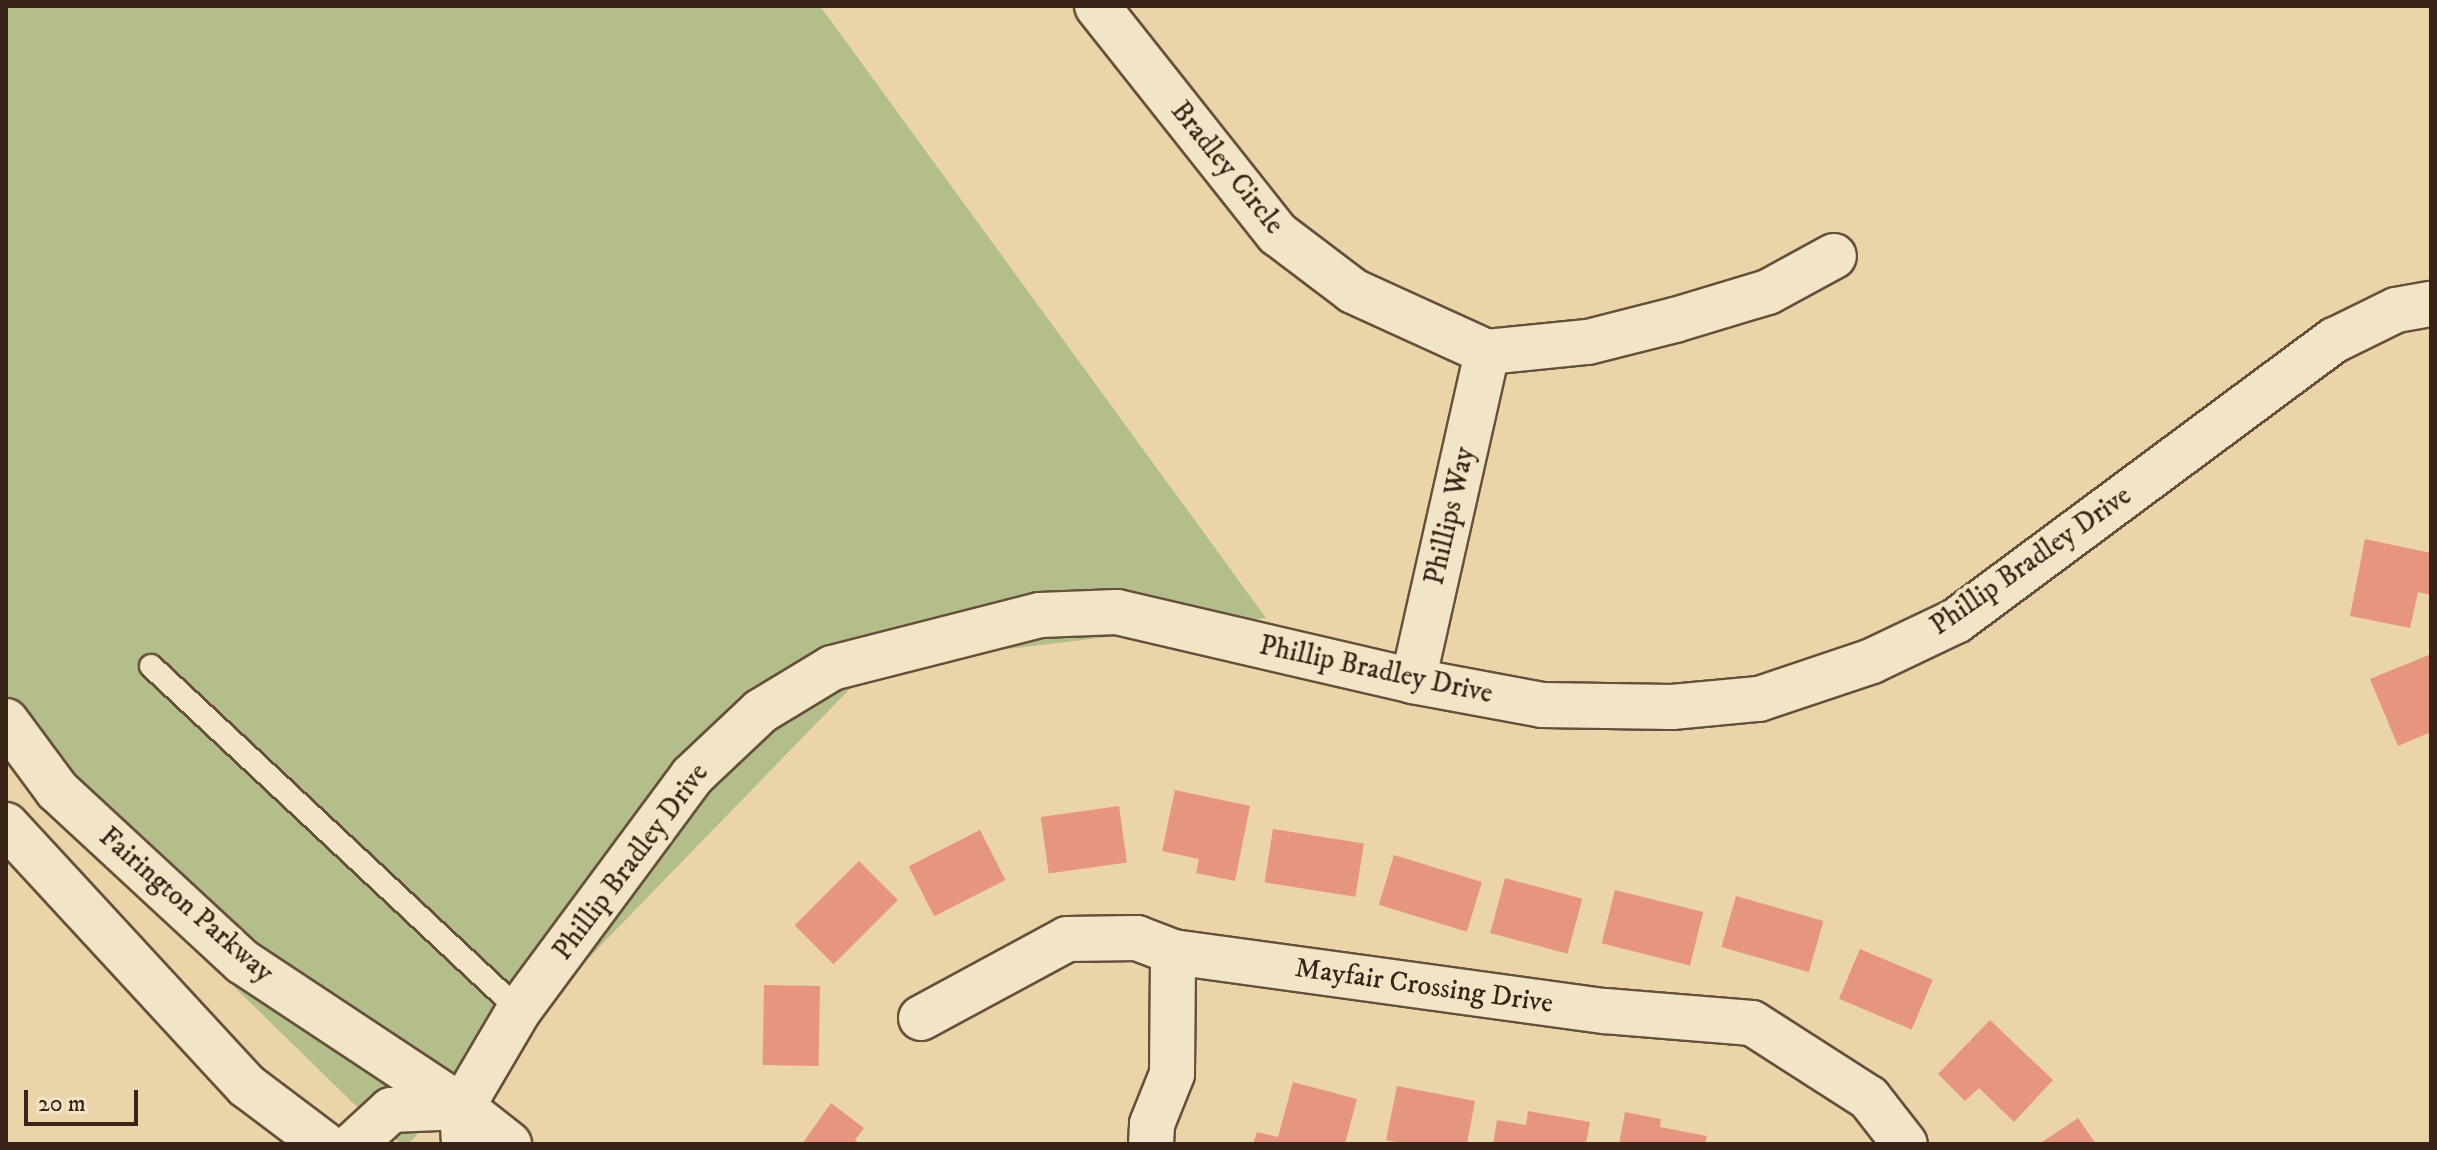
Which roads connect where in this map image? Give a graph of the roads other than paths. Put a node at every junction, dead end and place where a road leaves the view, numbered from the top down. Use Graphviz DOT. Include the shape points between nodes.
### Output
graph roads {
  1 [pos="1097,6"];
  2 [pos="1834,256"];
  3 [pos="2431,304"];
  4 [pos="1487,352"];
  5 [pos="151,666"];
  6 [pos="1413,681"];
  7 [pos="6,721"];
  8 [pos="6,825"];
  9 [pos="1173,952"];
  10 [pos="519,1010"];
  11 [pos="921,1018"];
  12 [pos="463,1126"];
  13 [pos="324,1144"];
  14 [pos="354,1144"];
  15 [pos="509,1144"];
  16 [pos="1151,1144"];
  17 [pos="1905,1144"];
  1 -- 4 [label="street, Bradley Circle" via="1278,234 1353,291"];
  2 -- 4 [label="street" via="1768,292 1675,320 1588,342"];
  3 -- 6 [label="street, Phillip Bradley Drive" via="2396,310 2335,340 1956,621 1872,661 1759,699 1672,707 1542,705"];
  4 -- 6 [label="street, Phillips Way"];
  5 -- 10 [label="lane"];
  6 -- 10 [label="street, Phillip Bradley Drive" via="1117,612 1040,615 832,668 761,711 692,776"];
  7 -- 12 [label="street, Fairington Parkway" via="57,790 243,962"];
  8 -- 13 [label="street" via="247,1086"];
  9 -- 11 [label="street, Mayfair Crossing Drive" via="1137,938 1067,939"];
  9 -- 16 [label="street" via="1172,1074 1152,1124"];
  9 -- 17 [label="street, Mayfair Crossing Drive" via="1605,1011 1752,1023 1869,1098"];
  10 -- 12 [label="street, Phillip Bradley Drive"];
  12 -- 14 [label="street" via="391,1110"];
  12 -- 15 [label="street, Fairington Parkway"];
}
